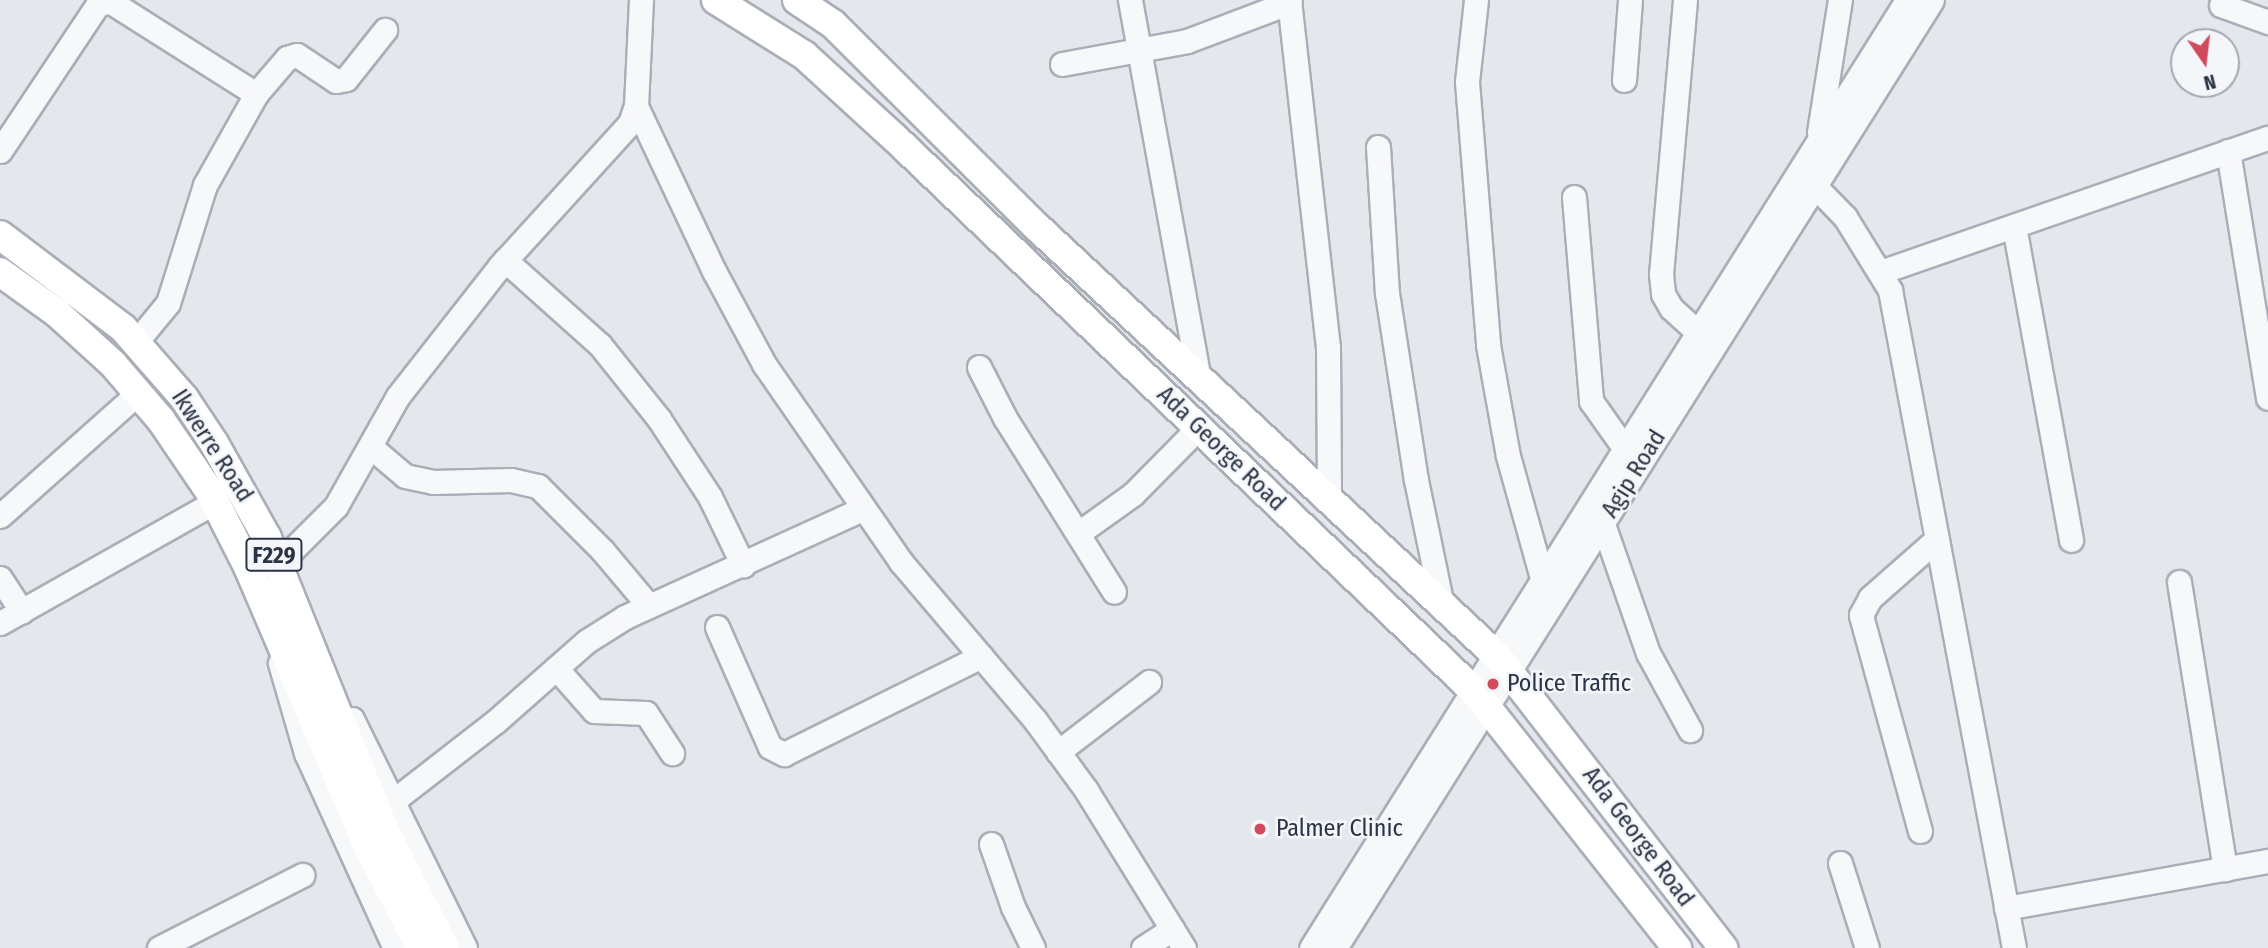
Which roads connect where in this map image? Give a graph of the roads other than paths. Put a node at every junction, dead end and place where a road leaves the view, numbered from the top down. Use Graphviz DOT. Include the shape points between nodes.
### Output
graph roads {
  1 [pos="641,0"];
  2 [pos="716,0"];
  3 [pos="797,0"];
  4 [pos="1130,0"];
  5 [pos="1630,0"];
  6 [pos="1685,0"];
  7 [pos="1840,0"];
  8 [pos="1907,0"];
  9 [pos="1932,0"];
  10 [pos="1290,1"];
  11 [pos="1472,2"];
  12 [pos="2221,5"];
  13 [pos="2268,22"];
  14 [pos="385,30"];
  15 [pos="1139,52"];
  16 [pos="1062,64"];
  17 [pos="1624,80"];
  18 [pos="257,94"];
  19 [pos="636,106"];
  20 [pos="2268,138"];
  21 [pos="1818,141"];
  22 [pos="1378,146"];
  23 [pos="0,151"];
  24 [pos="2228,151"];
  25 [pos="1806,178"];
  26 [pos="1574,197"];
  27 [pos="2014,226"];
  28 [pos="0,235"];
  29 [pos="505,260"];
  30 [pos="0,272"];
  31 [pos="1880,272"];
  32 [pos="1699,331"];
  33 [pos="136,342"];
  34 [pos="979,367"];
  35 [pos="1199,378"];
  36 [pos="139,393"];
  37 [pos="2268,398"];
  38 [pos="1199,427"];
  39 [pos="372,448"];
  40 [pos="1625,449"];
  41 [pos="1329,499"];
  42 [pos="215,502"];
  43 [pos="862,509"];
  44 [pos="0,516"];
  45 [pos="1603,524"];
  46 [pos="1080,532"];
  47 [pos="1937,539"];
  48 [pos="2071,540"];
  49 [pos="278,564"];
  50 [pos="743,565"];
  51 [pos="0,578"];
  52 [pos="1543,581"];
  53 [pos="2179,582"];
  54 [pos="1114,592"];
  55 [pos="1442,605"];
  56 [pos="649,606"];
  57 [pos="22,612"];
  58 [pos="271,619"];
  59 [pos="0,623"];
  60 [pos="717,627"];
  61 [pos="313,655"];
  62 [pos="981,656"];
  63 [pos="1504,663"];
  64 [pos="556,668"];
  65 [pos="1149,682"];
  66 [pos="1481,699"];
  67 [pos="1690,730"];
  68 [pos="1058,752"];
  69 [pos="671,753"];
  70 [pos="393,801"];
  71 [pos="1920,831"];
  72 [pos="991,844"];
  73 [pos="2268,861"];
  74 [pos="1840,863"];
  75 [pos="2225,869"];
  76 [pos="302,875"];
  77 [pos="2006,908"];
  78 [pos="1178,939"];
  79 [pos="159,948"];
  80 [pos="395,948"];
  81 [pos="421,948"];
  82 [pos="445,948"];
  83 [pos="465,948"];
  84 [pos="1034,948"];
  85 [pos="1143,948"];
  86 [pos="1311,948"];
  87 [pos="1335,948"];
  88 [pos="1677,948"];
  89 [pos="1723,948"];
  90 [pos="1867,948"];
  91 [pos="2014,948"];
  1 -- 19 [label="street"];
  2 -- 38 [label="main road, Ada George Road" via="804,55"];
  3 -- 35 [label="main road, Ada George Road" via="833,24 1037,227"];
  4 -- 15 [label="street"];
  5 -- 17 [label="street"];
  6 -- 32 [label="street" via="1661,274 1663,294 1671,308"];
  7 -- 21 [label="street"];
  8 -- 21 [label="street, Agip Road"];
  9 -- 25 [label="street, Agip Road"];
  10 -- 15 [label="street" via="1231,27"];
  10 -- 41 [label="street" via="1328,347"];
  11 -- 52 [label="street" via="1467,82 1488,345 1508,456"];
  12 -- 13 [label="street"];
  14 -- 18 [label="street" via="346,79 336,81 297,55 287,58"];
  15 -- 16 [label="street"];
  15 -- 35 [label="street"];
  18 -- 23 [label="street" via="111,2 98,4"];
  18 -- 33 [label="street" via="205,185 168,303"];
  19 -- 29 [label="street" via="630,123"];
  19 -- 43 [label="street" via="764,364"];
  20 -- 24 [label="street"];
  21 -- 25 [label="street, Agip Road"];
  22 -- 55 [label="street" via="1393,335"];
  24 -- 27 [label="street"];
  24 -- 37 [label="street"];
  25 -- 31 [label="street" via="1845,217"];
  25 -- 32 [label="street, Agip Road"];
  25 -- 45 [label="street, Agip Road"];
  26 -- 40 [label="street" via="1591,401"];
  27 -- 31 [label="street"];
  27 -- 48 [label="street"];
  28 -- 33 [label="main road, Ikwerre Road / F229" via="90,300"];
  29 -- 39 [label="street" via="398,396"];
  29 -- 50 [label="street" via="600,345 659,419 710,497"];
  30 -- 36 [label="main road, Ikwerre Road / F229" via="85,337"];
  31 -- 47 [label="street" via="1890,289 1901,338"];
  32 -- 40 [label="street, Agip Road"];
  33 -- 49 [label="main road, Ikwerre Road / F229" via="214,443"];
  34 -- 46 [label="street" via="1050,493"];
  35 -- 41 [label="main road, Ada George Road"];
  36 -- 42 [label="main road, Ikwerre Road / F229"];
  36 -- 44 [label="street"];
  38 -- 46 [label="street" via="1133,494"];
  38 -- 66 [label="main road, Ada George Road"];
  39 -- 49 [label="street" via="336,506"];
  39 -- 56 [label="street" via="405,477 433,482 511,480 538,486 602,550"];
  40 -- 52 [label="street, Agip Road"];
  41 -- 55 [label="main road, Ada George Road"];
  42 -- 57 [label="street"];
  42 -- 58 [label="main road, Ikwerre Road / F229"];
  43 -- 50 [label="street"];
  43 -- 62 [label="street"];
  45 -- 63 [label="street, Agip Road"];
  45 -- 67 [label="street" via="1648,653"];
  46 -- 54 [label="street"];
  47 -- 71 [label="street" via="1870,598 1861,615"];
  47 -- 77 [label="street"];
  49 -- 61 [label="main road, Ikwerre Road / F229"];
  50 -- 56 [label="street"];
  51 -- 57 [label="street"];
  52 -- 63 [label="street, Agip Road"];
  53 -- 75 [label="street"];
  55 -- 63 [label="main road, Ada George Road"];
  56 -- 64 [label="street" via="587,641"];
  57 -- 59 [label="street"];
  58 -- 80 [label="street" via="306,753"];
  58 -- 81 [label="main road, Ikwerre Road / F229" via="370,850"];
  60 -- 62 [label="street" via="770,747 784,754"];
  61 -- 70 [label="street" via="335,685"];
  61 -- 82 [label="main road, Ikwerre Road / F229" via="383,827"];
  62 -- 68 [label="street"];
  63 -- 66 [label="street, Agip Road"];
  63 -- 89 [label="main road, Ada George Road"];
  64 -- 69 [label="street" via="594,711 646,713"];
  64 -- 70 [label="street"];
  65 -- 68 [label="street"];
  66 -- 86 [label="street, Agip Road"];
  66 -- 87 [label="street, Agip Road"];
  66 -- 88 [label="main road, Ada George Road"];
  68 -- 78 [label="street"];
  70 -- 83 [label="street"];
  72 -- 84 [label="street" via="1013,907"];
  73 -- 75 [label="street"];
  74 -- 90 [label="street"];
  75 -- 77 [label="street"];
  76 -- 79 [label="street"];
  77 -- 91 [label="street"];
  78 -- 85 [label="street"];
}
